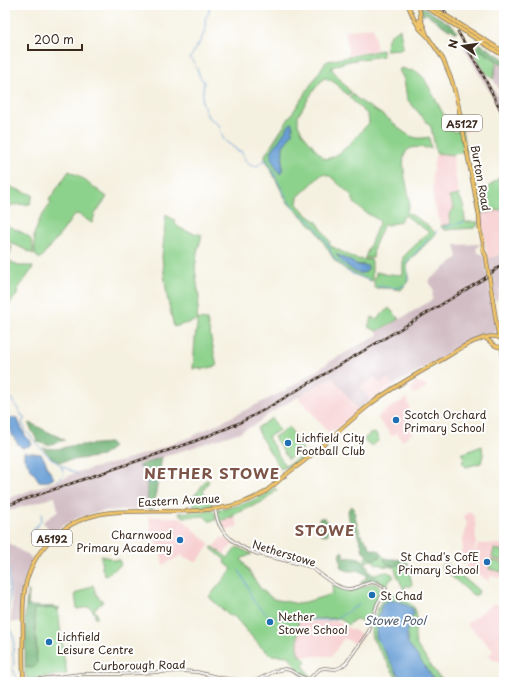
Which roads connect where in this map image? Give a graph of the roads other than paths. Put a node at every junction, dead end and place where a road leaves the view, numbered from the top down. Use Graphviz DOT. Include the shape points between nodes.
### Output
graph roads {
  1 [pos="408,5"];
  2 [pos="419,5"];
  3 [pos="423,5"];
  4 [pos="429,5"];
  5 [pos="419,20"];
  6 [pos="423,32"];
  7 [pos="428,37"];
  8 [pos="504,52"];
  9 [pos="504,56"];
  10 [pos="498,328"];
  11 [pos="494,337"];
  12 [pos="484,338"];
  13 [pos="492,342"];
  14 [pos="502,342"];
  15 [pos="498,347"];
  16 [pos="502,352"];
  17 [pos="504,365"];
  18 [pos="215,508"];
  19 [pos="341,667"];
  20 [pos="24,682"];
  1 -- 6 [label="highway, A5127"];
  2 -- 7 [label="highway, A5127" via="421,20"];
  3 -- 9 [label="highway"];
  4 -- 8 [label="highway"];
  5 -- 6 [label="highway"];
  6 -- 7 [label="highway, A5127"];
  7 -- 10 [label="highway, Burton Road / A5127, bridge" via="446,65 454,87"];
  10 -- 11 [label="highway"];
  10 -- 14 [label="highway, A5127"];
  11 -- 12 [label="highway, Eastern Avenue / A5192"];
  11 -- 13 [label="highway"];
  11 -- 14 [label="highway, Eastern Avenue"];
  12 -- 13 [label="highway"];
  12 -- 18 [label="highway, Eastern Avenue / A5192" via="468,344 378,398 266,492 243,502"];
  13 -- 15 [label="highway"];
  14 -- 15 [label="highway" via="501,347"];
  14 -- 16 [label="street"];
  15 -- 16 [label="street"];
  16 -- 17 [label="street"];
  18 -- 19 [label="street, Netherstowe" via="218,522 224,532 250,552 308,566 342,587 350,589 378,582 386,588 377,604 369,631"];
  18 -- 20 [label="highway, Eastern Avenue / A5192" via="96,514 68,526 52,538 36,558 25,587 22,659"];
  19 -- 20 [label="street, Curborough Road" via="322,668 306,679 285,669 248,681 181,671 80,674"];
}
